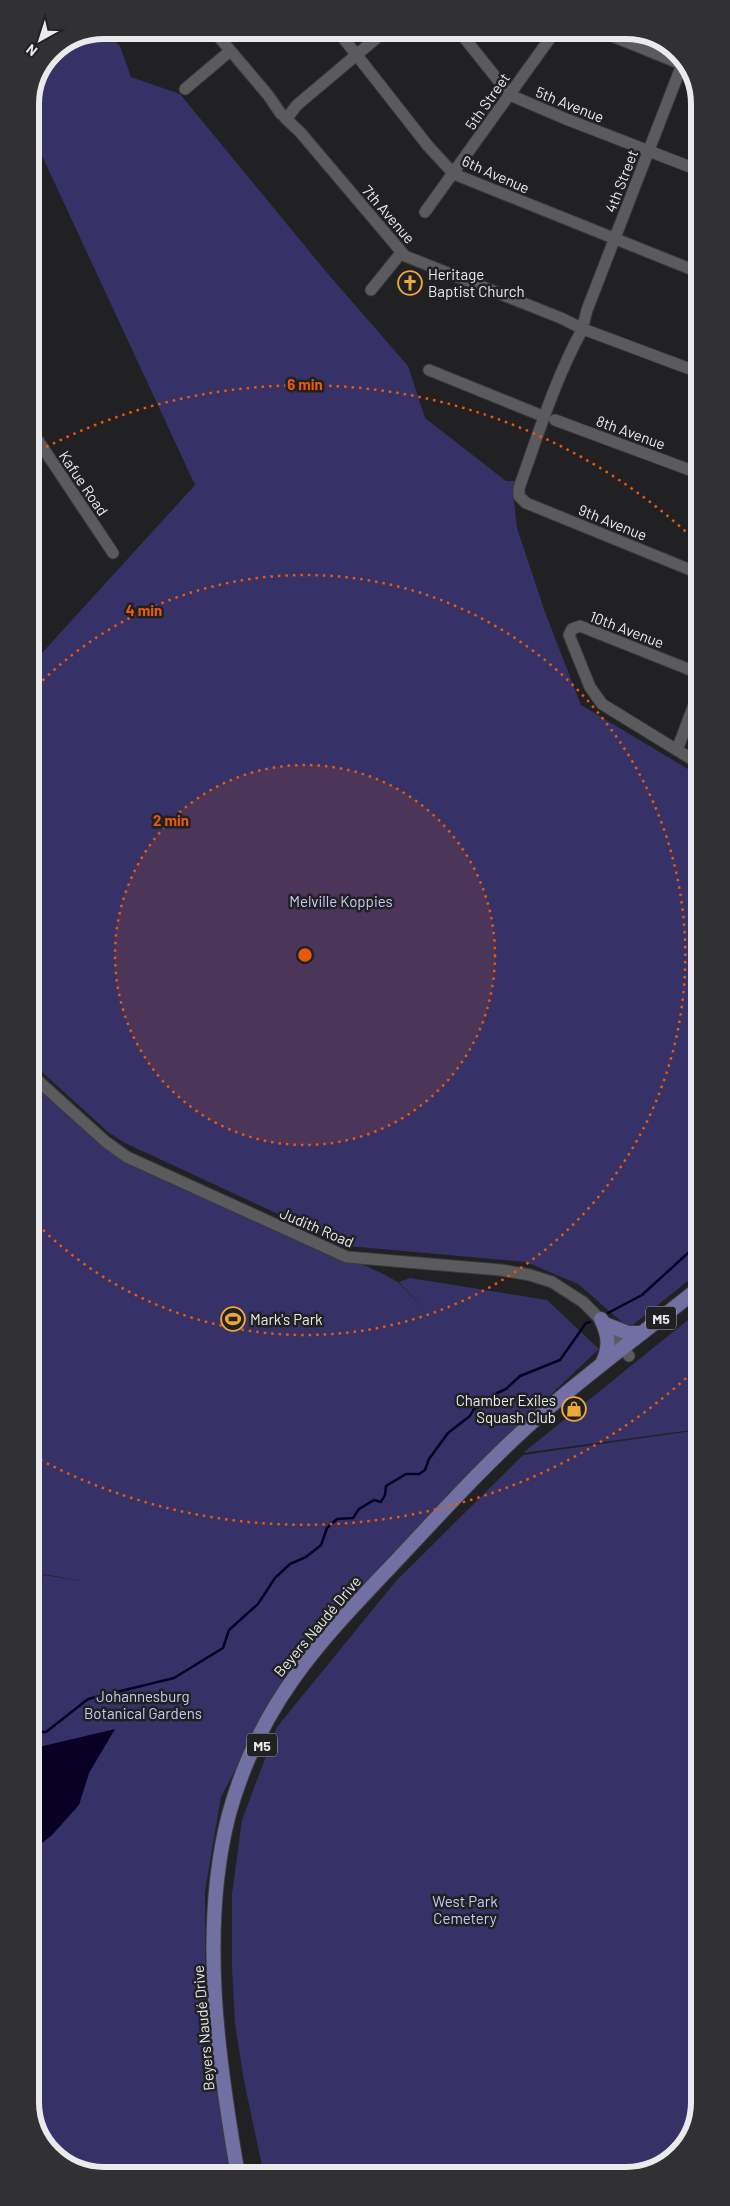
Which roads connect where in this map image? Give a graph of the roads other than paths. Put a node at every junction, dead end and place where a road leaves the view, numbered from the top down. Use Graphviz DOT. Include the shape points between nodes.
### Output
graph roads {
  1 [pos="220,39"];
  2 [pos="344,39"];
  3 [pos="376,39"];
  4 [pos="465,39"];
  5 [pos="550,39"];
  6 [pos="621,39"];
  7 [pos="230,51"];
  8 [pos="357,55"];
  9 [pos="673,60"];
  10 [pos="682,70"];
  11 [pos="185,89"];
  12 [pos="510,95"];
  13 [pos="286,114"];
  14 [pos="649,150"];
  15 [pos="691,167"];
  16 [pos="454,174"];
  17 [pos="425,212"];
  18 [pos="615,239"];
  19 [pos="401,253"];
  20 [pos="691,269"];
  21 [pos="371,290"];
  22 [pos="581,326"];
  23 [pos="691,369"];
  24 [pos="429,370"];
  25 [pos="550,418"];
  26 [pos="39,443"];
  27 [pos="691,470"];
  28 [pos="519,496"];
  29 [pos="113,554"];
  30 [pos="691,569"];
  31 [pos="691,670"];
  32 [pos="691,713"];
  33 [pos="677,750"];
  34 [pos="691,759"];
  35 [pos="39,1081"];
  36 [pos="691,1294"];
  37 [pos="691,1306"];
  38 [pos="603,1322"];
  39 [pos="642,1333"];
  40 [pos="626,1352"];
  41 [pos="602,1365"];
  42 [pos="237,2167"];
  43 [pos="247,2167"];
  1 -- 7 [label="street, 7th Avenue"];
  2 -- 8 [label="street, 6th Avenue"];
  3 -- 8 [label="street"];
  4 -- 12 [label="street, 5th Avenue"];
  5 -- 12 [label="street, 5th Street"];
  6 -- 9 [label="street"];
  7 -- 11 [label="street"];
  7 -- 13 [label="street, 7th Avenue"];
  8 -- 13 [label="street"];
  8 -- 16 [label="street, 6th Avenue"];
  10 -- 14 [label="street, 4th Street"];
  12 -- 14 [label="street, 5th Avenue"];
  12 -- 16 [label="street, 5th Street"];
  13 -- 19 [label="street, 7th Avenue"];
  14 -- 15 [label="street, 5th Avenue"];
  14 -- 18 [label="street, 4th Street"];
  16 -- 17 [label="street, 5th Street"];
  16 -- 18 [label="street, 6th Avenue"];
  18 -- 20 [label="street, 6th Avenue"];
  18 -- 22 [label="street, 4th Street"];
  19 -- 21 [label="street"];
  19 -- 22 [label="street, 7th Avenue"];
  22 -- 23 [label="street, 7th Avenue"];
  22 -- 25 [label="street, 4th Street"];
  24 -- 25 [label="street, 8th Avenue"];
  25 -- 27 [label="street, 8th Avenue"];
  25 -- 28 [label="street, 4th Street" via="519,488"];
  26 -- 29 [label="street, Kafue Road"];
  28 -- 30 [label="street, 9th Avenue" via="526,503"];
  31 -- 33 [label="street, 10th Avenue" via="580,626 572,628 569,635 595,697"];
  32 -- 33 [label="street"];
  33 -- 34 [label="street"];
  35 -- 38 [label="street, Judith Road" via="127,1157 341,1255 530,1275 565,1288"];
  36 -- 39 [label="main road, Beyers Naudé Drive / M5"];
  37 -- 40 [label="main road, Beyers Naudé Drive / M5"];
  38 -- 39 [label="main road" via="628,1333"];
  38 -- 40 [label="street, Judith Road"];
  38 -- 41 [label="main road" via="609,1345"];
  39 -- 40 [label="main road, Beyers Naudé Drive / M5"];
  40 -- 41 [label="main road, Beyers Naudé Drive / M5"];
  40 -- 43 [label="main road, Beyers Naudé Drive / M5" via="521,1444 422,1544 311,1666 278,1713 266,1737 245,1790 233,1833 222,1921 228,2049"];
  41 -- 42 [label="main road, Beyers Naudé Drive / M5" via="538,1417 504,1450 332,1629 280,1695 253,1747 229,1814 214,1930 221,2060"];
}
